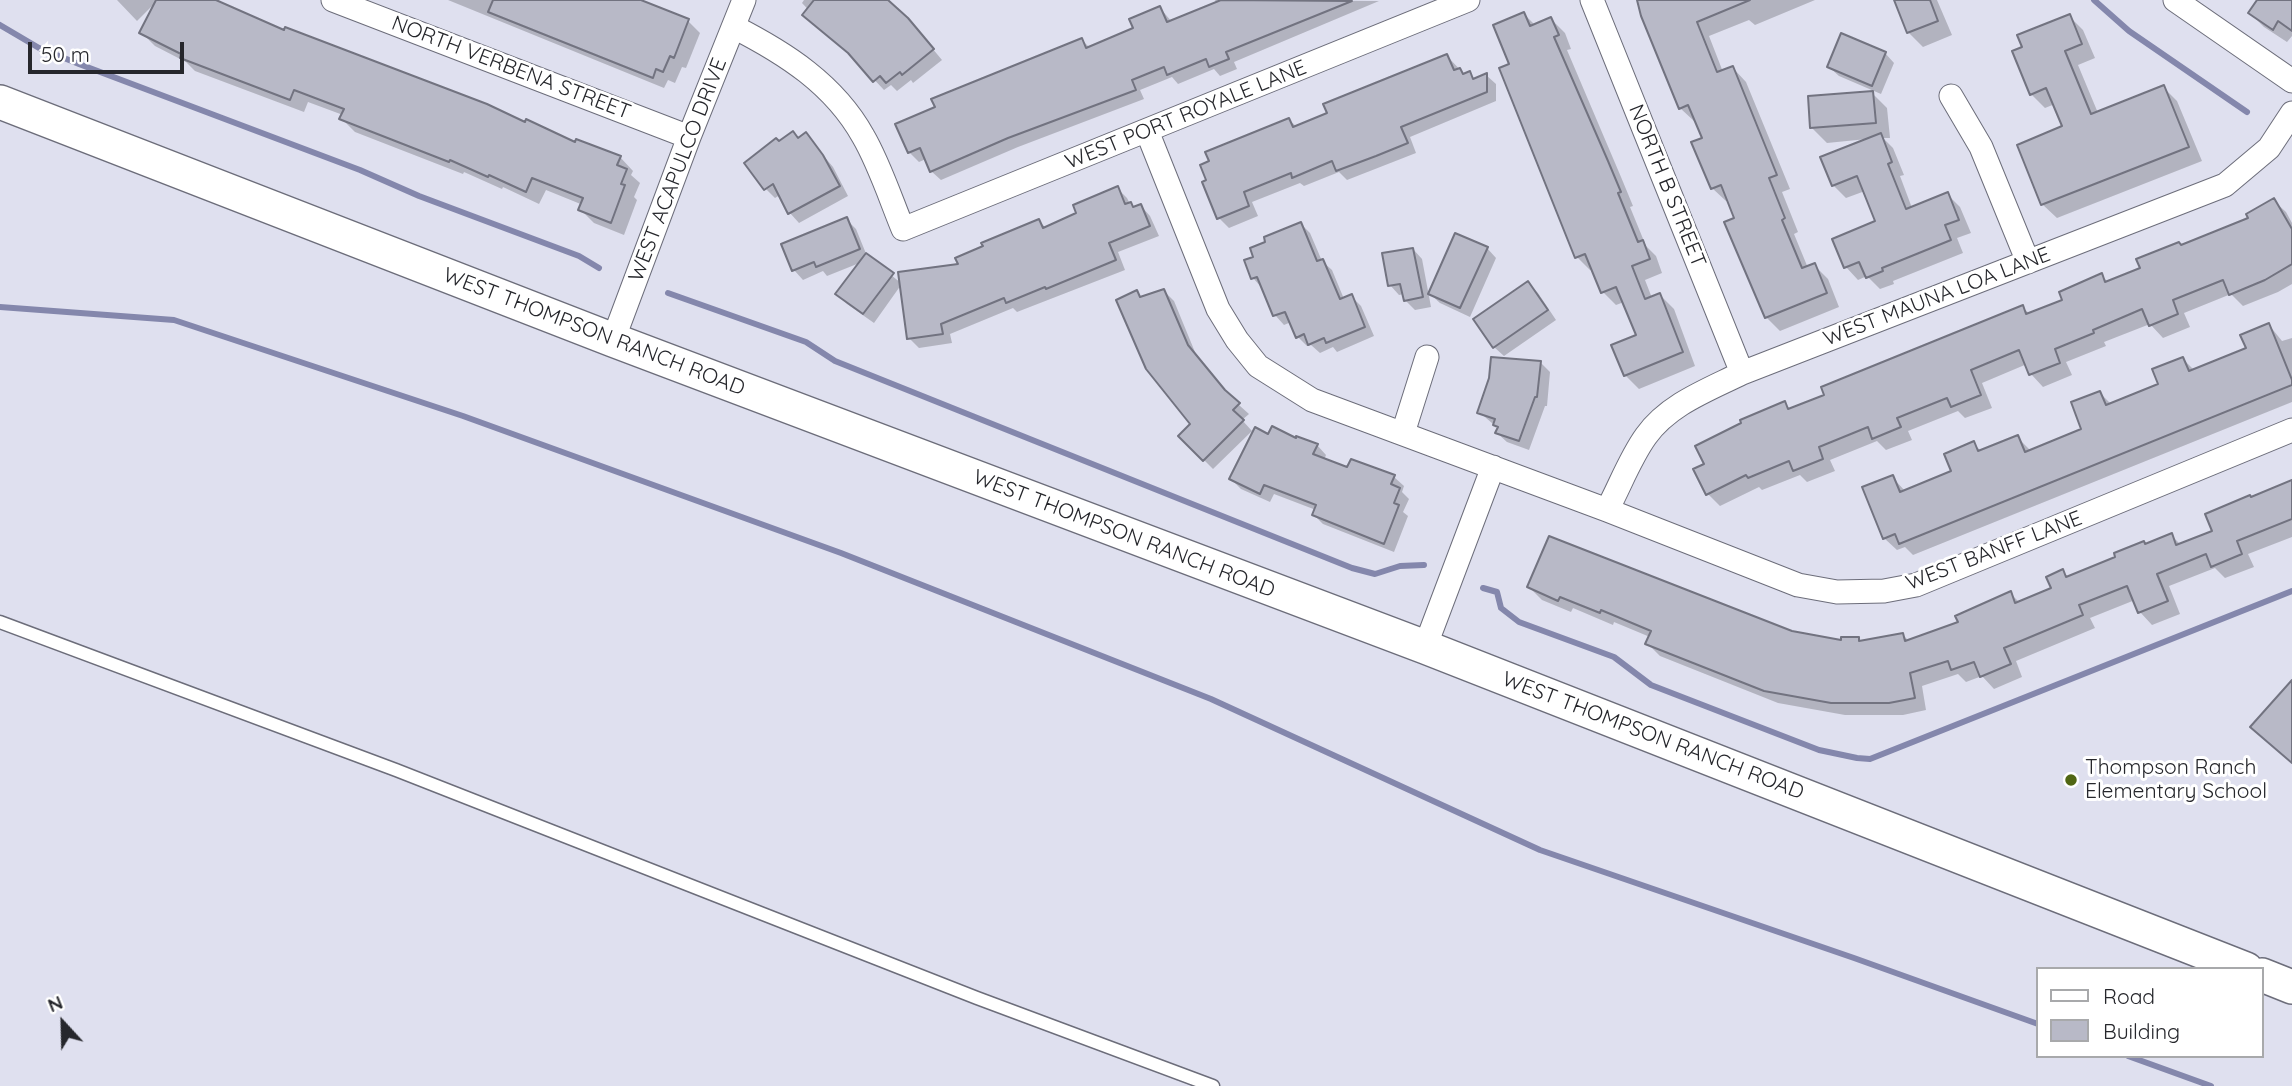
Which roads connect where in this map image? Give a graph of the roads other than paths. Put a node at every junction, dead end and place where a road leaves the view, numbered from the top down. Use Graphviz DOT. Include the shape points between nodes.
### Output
graph roads {
  1 [pos="334,0"];
  2 [pos="744,0"];
  3 [pos="1468,0"];
  4 [pos="1591,0"];
  5 [pos="2175,0"];
  6 [pos="734,27"];
  7 [pos="2292,81"];
  8 [pos="1951,96"];
  9 [pos="0,102"];
  10 [pos="2292,113"];
  11 [pos="1147,131"];
  12 [pos="689,136"];
  13 [pos="2028,262"];
  14 [pos="613,340"];
  15 [pos="1427,357"];
  16 [pos="1742,373"];
  17 [pos="2292,430"];
  18 [pos="1403,433"];
  19 [pos="1493,467"];
  20 [pos="1607,510"];
  21 [pos="0,622"];
  22 [pos="1425,647"];
  23 [pos="2241,967"];
  24 [pos="2264,976"];
  25 [pos="2292,987"];
  26 [pos="1213,1086"];
  1 -- 12 [label="street, NORTH VERBENA STREET"];
  2 -- 6 [label="street, WEST ACAPULCO DRIVE"];
  3 -- 11 [label="street, WEST PORT ROYALE LANE"];
  4 -- 16 [label="street, NORTH B STREET"];
  5 -- 7 [label="street"];
  6 -- 11 [label="street, WEST PORT ROYALE LANE" via="794,61 842,106 863,136 903,229"];
  6 -- 12 [label="street, WEST ACAPULCO DRIVE"];
  8 -- 13 [label="street" via="1981,147"];
  9 -- 14 [label="main road, WEST THOMPSON RANCH ROAD"];
  10 -- 13 [label="street, WEST MAUNA LOA LANE" via="2269,148 2225,185"];
  11 -- 18 [label="street, WEST BANFF LANE" via="1218,309 1258,366 1312,400"];
  12 -- 14 [label="street, WEST ACAPULCO DRIVE"];
  13 -- 16 [label="street, WEST MAUNA LOA LANE"];
  14 -- 22 [label="main road, WEST THOMPSON RANCH ROAD"];
  15 -- 18 [label="street"];
  16 -- 20 [label="street, WEST MAUNA LOA LANE" via="1664,417 1646,436"];
  17 -- 20 [label="street, WEST BANFF LANE" via="1916,585 1884,591 1837,592 1798,586"];
  18 -- 19 [label="street, WEST BANFF LANE"];
  19 -- 20 [label="street, WEST BANFF LANE"];
  19 -- 22 [label="street"];
  21 -- 26 [label="lane"];
  22 -- 23 [label="main road, WEST THOMPSON RANCH ROAD"];
  24 -- 25 [label="main road"];
}
